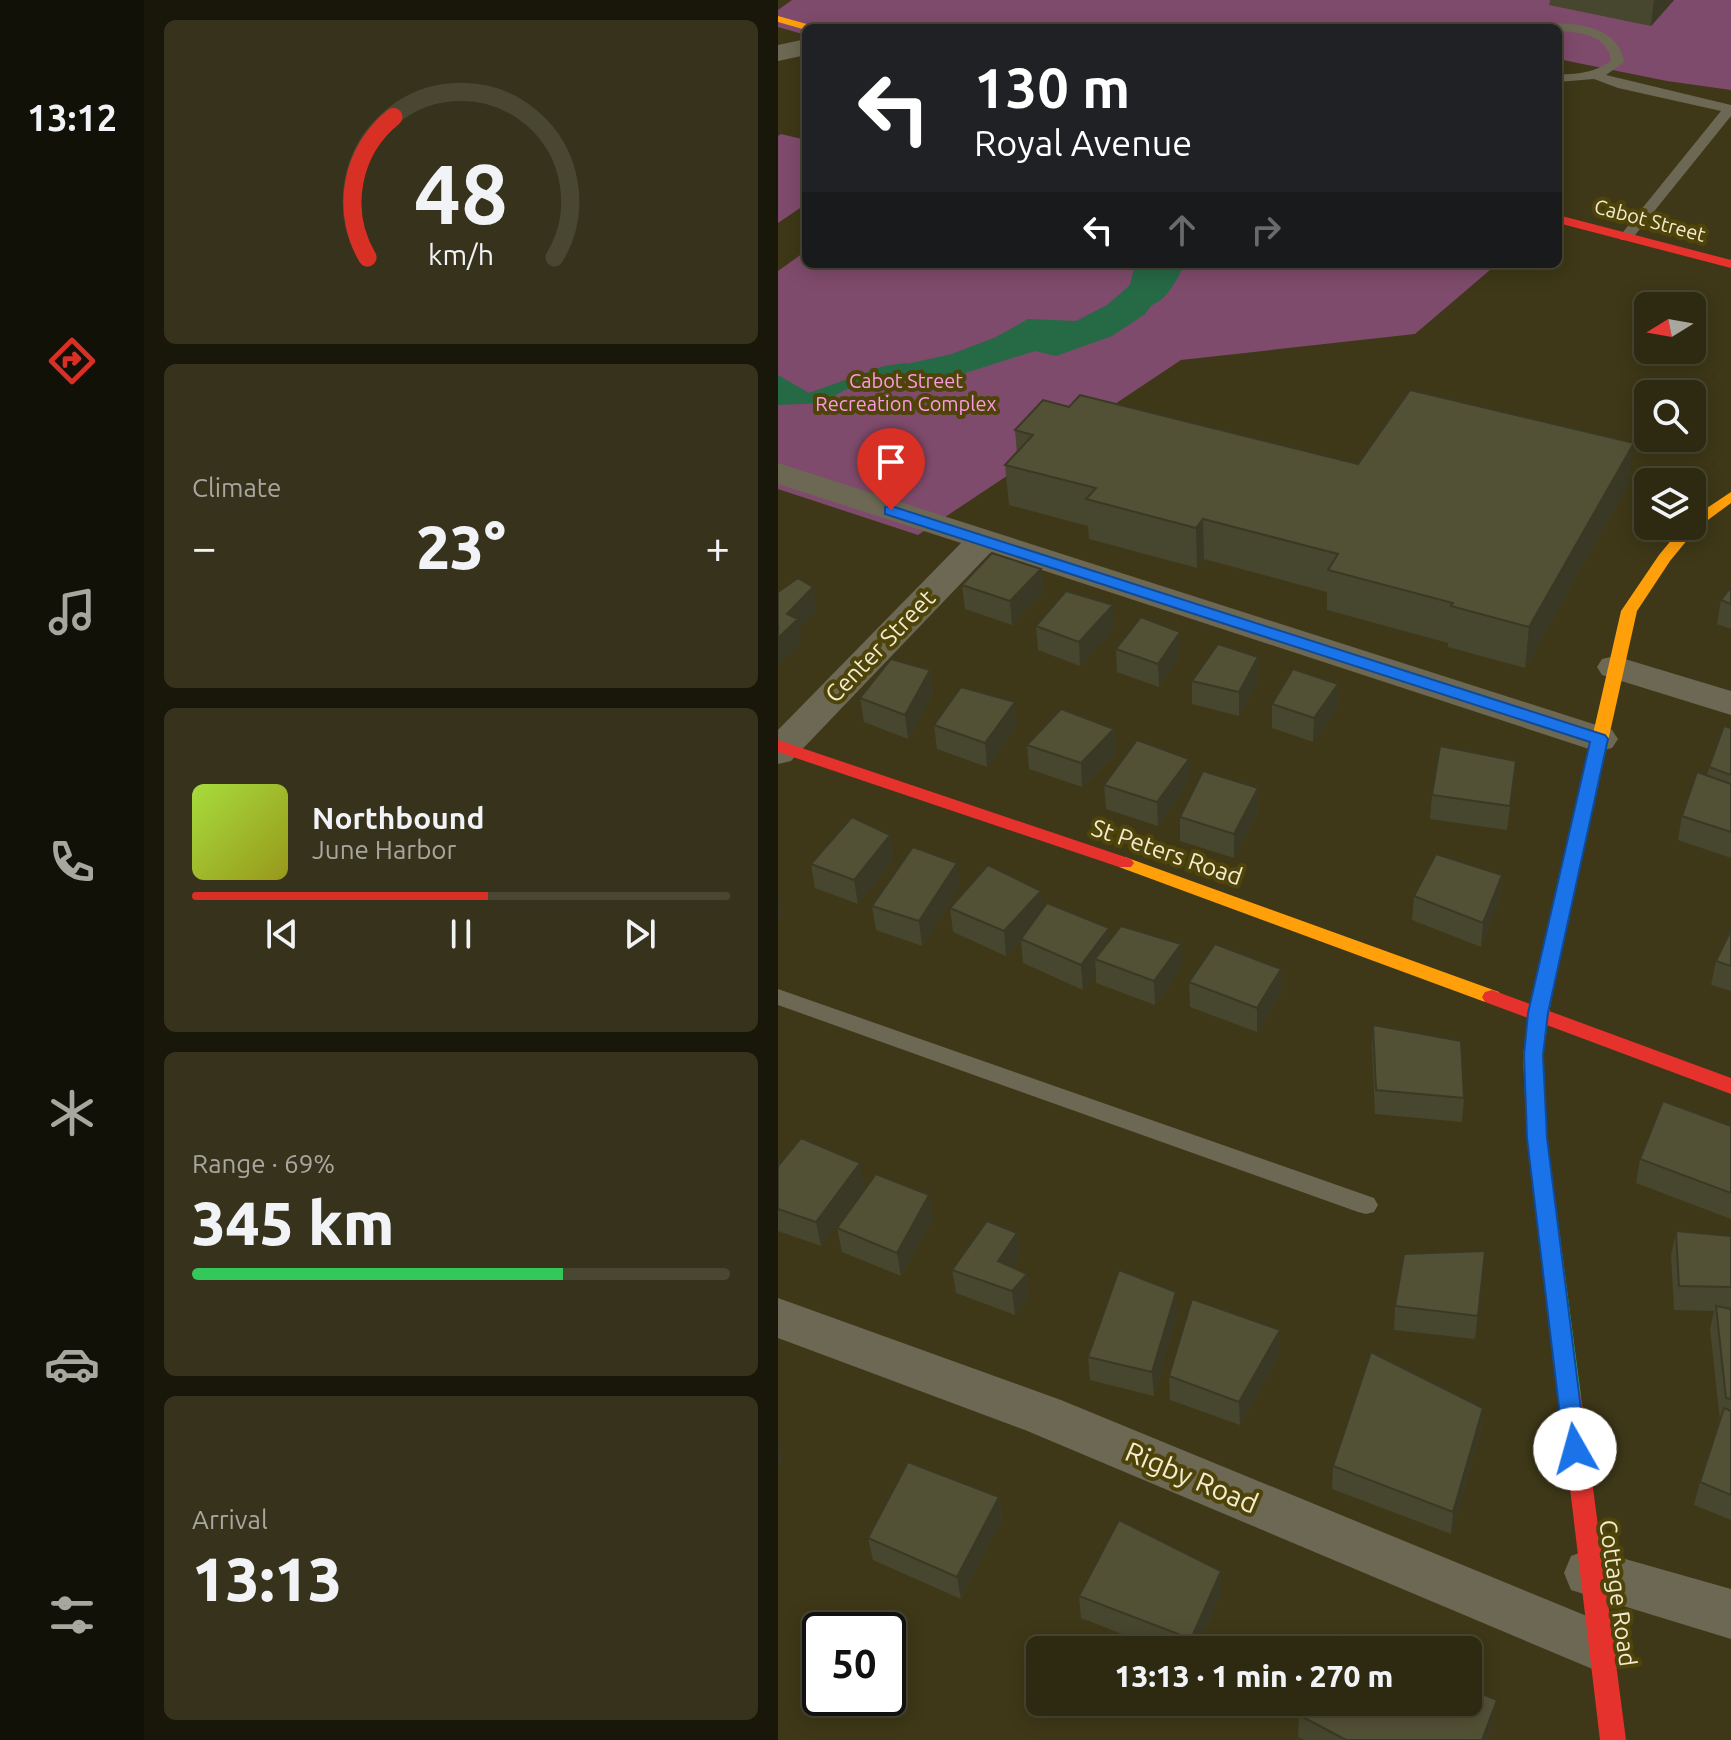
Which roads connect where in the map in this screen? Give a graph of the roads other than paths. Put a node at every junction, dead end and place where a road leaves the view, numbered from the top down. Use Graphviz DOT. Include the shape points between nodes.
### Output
graph roads {
  1 [pos="778,19"];
  2 [pos="802,26"];
  3 [pos="1562,28"];
  4 [pos="802,48"];
  5 [pos="778,53"];
  6 [pos="1595,75"];
  7 [pos="1562,78"];
  8 [pos="1562,220"];
  9 [pos="1626,237"];
  10 [pos="1731,264"];
  11 [pos="778,473"];
  12 [pos="1731,496"];
  13 [pos="1706,515"];
  14 [pos="1680,540"];
  15 [pos="982,541"];
  16 [pos="1615,667"];
  17 [pos="1731,703"];
  18 [pos="1599,739"];
  19 [pos="779,748"];
  20 [pos="778,997"];
  21 [pos="1538,1013"];
  22 [pos="1731,1086"];
  23 [pos="1366,1205"];
  24 [pos="778,1318"];
  25 [pos="1590,1573"];
  26 [pos="1731,1614"];
  27 [pos="1602,1648"];
  28 [pos="1613,1740"];
  1 -- 2 [label="main road"];
  3 -- 6 [label="lane" via="1594,33 1619,52 1618,62"];
  4 -- 5 [label="street"];
  6 -- 7 [label="lane"];
  6 -- 9 [label="lane" via="1730,109"];
  8 -- 9 [label="main road, Cabot Street"];
  9 -- 10 [label="main road, Cabot Street"];
  11 -- 15 [label="street"];
  12 -- 13 [label="main road, Cottage Road"];
  14 -- 16 [label="main road, Cottage Road" via="1629,611"];
  15 -- 18 [label="street"];
  15 -- 19 [label="street, Center Street"];
  16 -- 17 [label="street"];
  16 -- 18 [label="main road, Cottage Road"];
  18 -- 21 [label="main road, Cottage Road"];
  19 -- 21 [label="main road, St Peters Road" via="1210,892"];
  20 -- 23 [label="lane"];
  21 -- 22 [label="main road, St Peters Road"];
  21 -- 25 [label="main road, Cottage Road" via="1533,1055 1537,1138"];
  24 -- 27 [label="street, Rigby Road" via="1043,1415"];
  25 -- 26 [label="street"];
  25 -- 27 [label="main road, Cottage Road"];
  27 -- 28 [label="main road, Cottage Road"];
}
